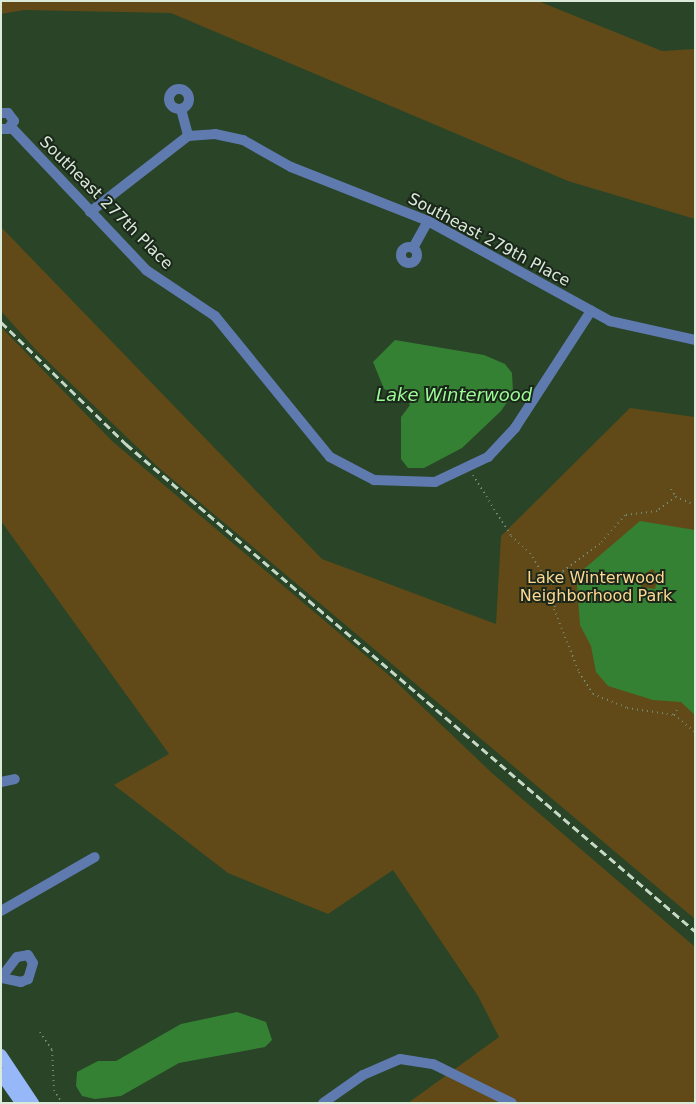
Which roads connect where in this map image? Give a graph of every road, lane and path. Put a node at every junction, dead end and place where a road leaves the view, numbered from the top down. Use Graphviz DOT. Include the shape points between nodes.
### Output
graph roads {
  1 [pos="181,109"];
  2 [pos="1,112"];
  3 [pos="6,128"];
  4 [pos="188,136"];
  5 [pos="90,212"];
  6 [pos="428,221"];
  7 [pos="413,248"];
  8 [pos="591,311"];
  9 [pos="695,340"];
  10 [pos="469,469"];
  11 [pos="671,489"];
  12 [pos="676,497"];
  13 [pos="695,505"];
  14 [pos="557,583"];
  15 [pos="678,707"];
  16 [pos="674,715"];
  17 [pos="695,732"];
  18 [pos="15,780"];
  19 [pos="1,782"];
  20 [pos="95,856"];
  21 [pos="1,911"];
  22 [pos="40,1032"];
  23 [pos="1,1055"];
  24 [pos="1,1074"];
  25 [pos="1,1083"];
  26 [pos="14,1103"];
  27 [pos="21,1103"];
  28 [pos="33,1103"];
  29 [pos="62,1103"];
  30 [pos="323,1103"];
  31 [pos="512,1103"];
  1 -- 4 [label="street"];
  2 -- 3 [label="street, Southeast 277th Place" via="13,118"];
  3 -- 5 [label="street, Southeast 277th Place"];
  4 -- 5 [label="street"];
  4 -- 6 [label="street, Southeast 279th Place" via="215,134 243,140 290,167"];
  5 -- 10 [label="street, Southeast 277th Place" via="146,270 215,316 330,457 374,480 435,482"];
  6 -- 7 [label="street"];
  6 -- 8 [label="street, Southeast 279th Place"];
  8 -- 9 [label="street, Southeast 279th Place" via="635,330"];
  8 -- 10 [label="street" via="515,428 488,457"];
  10 -- 14 [label="path" via="511,536 530,553 543,575"];
  11 -- 12 [label="path"];
  12 -- 13 [label="path"];
  12 -- 14 [label="path" via="657,511 625,515 600,544 567,566"];
  14 -- 16 [label="path" via="556,615 587,688 610,703"];
  15 -- 16 [label="path"];
  16 -- 17 [label="path"];
  18 -- 19 [label="street"];
  20 -- 21 [label="street"];
  22 -- 29 [label="path" via="52,1050 54,1090"];
  23 -- 28 [label="main road"];
  24 -- 27 [label="main road"];
  25 -- 26 [label="main road"];
  30 -- 31 [label="street" via="363,1075 400,1059 432,1064"];
}
